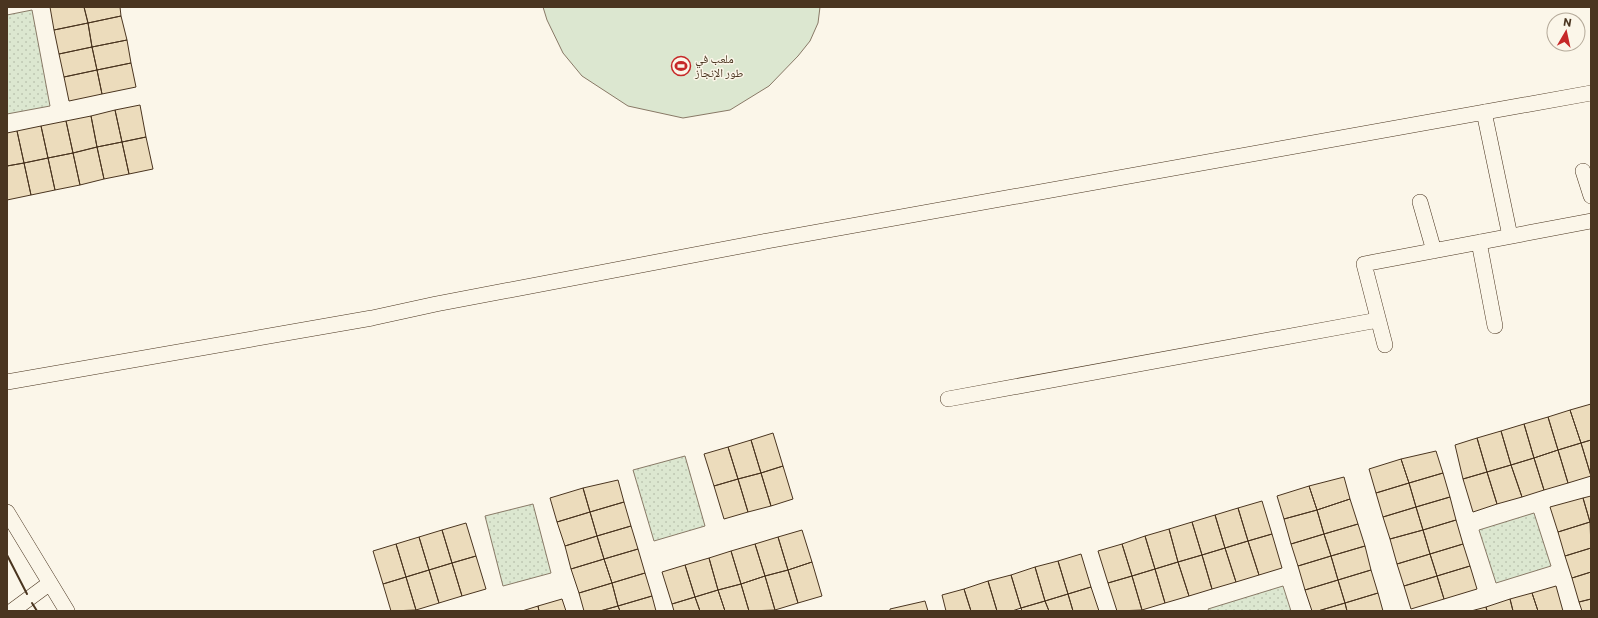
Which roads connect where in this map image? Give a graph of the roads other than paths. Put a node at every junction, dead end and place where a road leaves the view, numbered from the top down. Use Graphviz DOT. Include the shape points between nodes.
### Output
graph roads {
  1 [pos="1591,93"];
  2 [pos="1484,112"];
  3 [pos="1583,171"];
  4 [pos="1591,196"];
  5 [pos="1420,202"];
  6 [pos="1591,221"];
  7 [pos="1510,236"];
  8 [pos="1479,242"];
  9 [pos="1434,251"];
  10 [pos="1378,320"];
  11 [pos="1495,326"];
  12 [pos="1385,346"];
  13 [pos="7,382"];
  14 [pos="948,399"];
  15 [pos="7,512"];
  16 [pos="50,584"];
  17 [pos="12,611"];
  18 [pos="67,611"];
  1 -- 2 [label="street"];
  2 -- 7 [label="street"];
  2 -- 13 [label="street" via="767,241 372,318"];
  3 -- 4 [label="street"];
  5 -- 9 [label="street"];
  6 -- 7 [label="street"];
  7 -- 8 [label="street"];
  8 -- 9 [label="street"];
  8 -- 11 [label="street"];
  9 -- 10 [label="street" via="1364,264"];
  10 -- 12 [label="street"];
  10 -- 14 [label="street"];
  15 -- 16 [label="street"];
  16 -- 17 [label="street"];
  16 -- 18 [label="street"];
}
